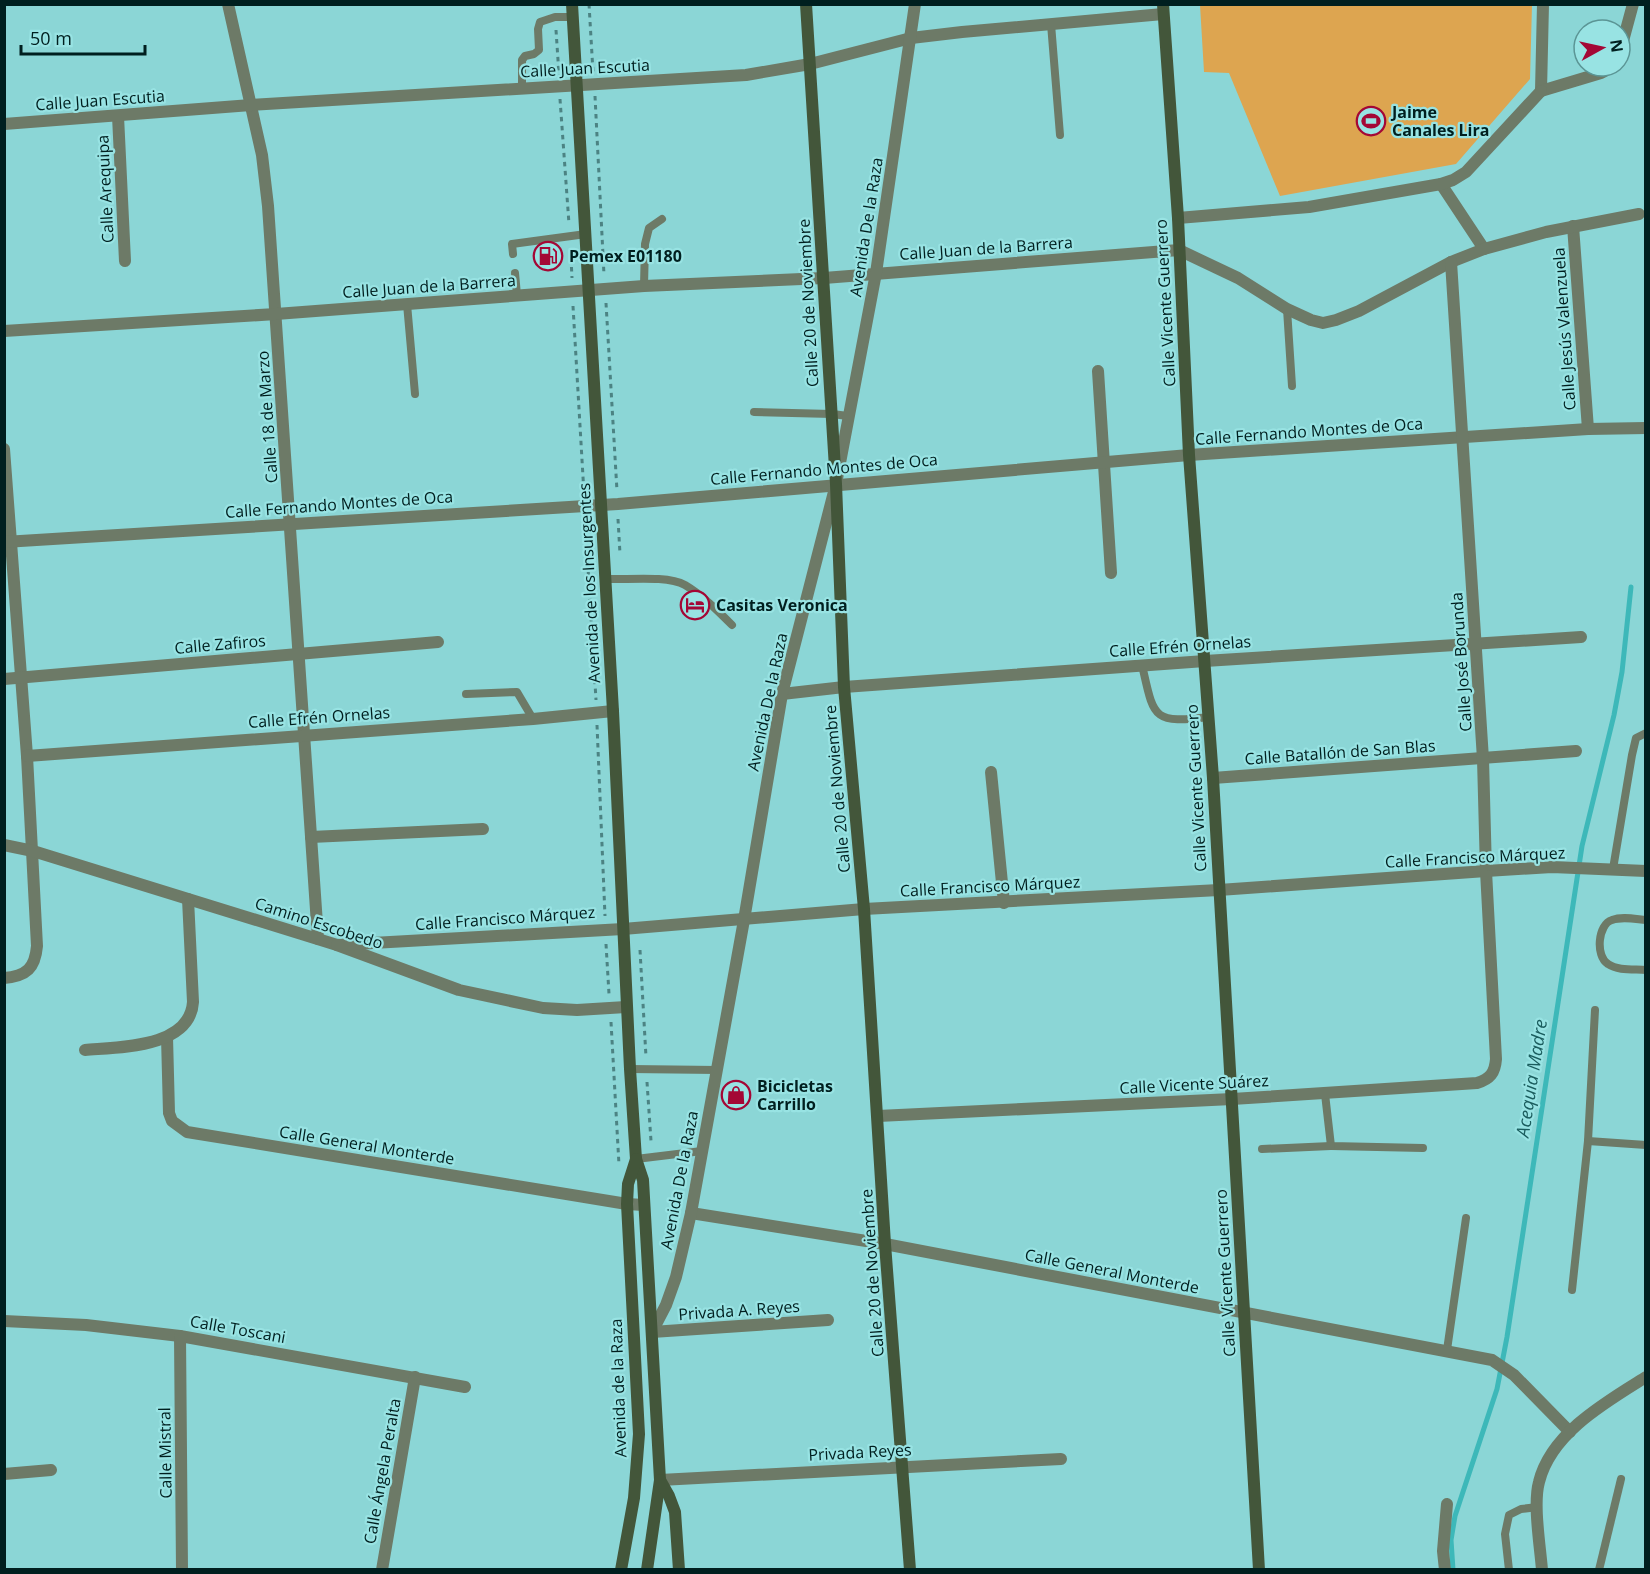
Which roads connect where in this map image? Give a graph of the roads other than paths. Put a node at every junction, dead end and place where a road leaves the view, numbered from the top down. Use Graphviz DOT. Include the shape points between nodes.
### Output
graph roads {
  1 [pos="228,4"];
  2 [pos="806,4"];
  3 [pos="915,4"];
  4 [pos="1543,4"];
  5 [pos="1163,9"];
  6 [pos="573,11"];
  7 [pos="1051,24"];
  8 [pos="911,38"];
  9 [pos="810,64"];
  10 [pos="1587,78"];
  11 [pos="576,84"];
  12 [pos="522,88"];
  13 [pos="1541,91"];
  14 [pos="252,105"];
  15 [pos="118,116"];
  16 [pos="4,124"];
  17 [pos="1060,135"];
  18 [pos="1441,184"];
  19 [pos="1639,214"];
  20 [pos="1178,218"];
  21 [pos="662,219"];
  22 [pos="1573,226"];
  23 [pos="586,234"];
  24 [pos="1484,249"];
  25 [pos="1179,250"];
  26 [pos="513,254"];
  27 [pos="125,261"];
  28 [pos="1451,262"];
  29 [pos="515,273"];
  30 [pos="876,273"];
  31 [pos="824,278"];
  32 [pos="644,286"];
  33 [pos="590,291"];
  34 [pos="517,295"];
  35 [pos="407,304"];
  36 [pos="1287,309"];
  37 [pos="276,314"];
  38 [pos="4,331"];
  39 [pos="1098,371"];
  40 [pos="1292,386"];
  41 [pos="415,394"];
  42 [pos="754,412"];
  43 [pos="832,414"];
  44 [pos="848,416"];
  45 [pos="1640,428"];
  46 [pos="1588,429"];
  47 [pos="1463,438"];
  48 [pos="4,449"];
  49 [pos="1189,455"];
  50 [pos="1104,463"];
  51 [pos="836,484"];
  52 [pos="601,504"];
  53 [pos="290,524"];
  54 [pos="8,541"];
  55 [pos="1111,573"];
  56 [pos="605,579"];
  57 [pos="732,625"];
  58 [pos="1581,637"];
  59 [pos="438,642"];
  60 [pos="1476,643"];
  61 [pos="299,653"];
  62 [pos="1205,661"];
  63 [pos="1142,665"];
  64 [pos="22,677"];
  65 [pos="4,679"];
  66 [pos="844,687"];
  67 [pos="466,694"];
  68 [pos="782,694"];
  69 [pos="613,711"];
  70 [pos="1209,717"];
  71 [pos="533,718"];
  72 [pos="1646,734"];
  73 [pos="304,735"];
  74 [pos="1576,751"];
  75 [pos="27,756"];
  76 [pos="1483,759"];
  77 [pos="991,772"];
  78 [pos="1213,778"];
  79 [pos="483,829"];
  80 [pos="311,837"];
  81 [pos="4,845"];
  82 [pos="33,851"];
  83 [pos="1613,869"];
  84 [pos="1646,870"];
  85 [pos="1486,871"];
  86 [pos="1219,890"];
  87 [pos="188,899"];
  88 [pos="1004,903"];
  89 [pos="864,909"];
  90 [pos="744,920"];
  91 [pos="1646,920"];
  92 [pos="623,928"];
  93 [pos="318,939"];
  94 [pos="337,945"];
  95 [pos="1646,970"];
  96 [pos="4,978"];
  97 [pos="626,1006"];
  98 [pos="1595,1010"];
  99 [pos="167,1037"];
  100 [pos="85,1050"];
  101 [pos="1496,1059"];
  102 [pos="630,1069"];
  103 [pos="717,1070"];
  104 [pos="1325,1094"];
  105 [pos="1232,1099"];
  106 [pos="878,1116"];
  107 [pos="1588,1141"];
  108 [pos="1646,1145"];
  109 [pos="1331,1146"];
  110 [pos="1423,1148"];
  111 [pos="1262,1149"];
  112 [pos="702,1151"];
  113 [pos="636,1159"];
  114 [pos="627,1204"];
  115 [pos="644,1205"];
  116 [pos="691,1213"];
  117 [pos="1466,1218"];
  118 [pos="885,1244"];
  119 [pos="1572,1290"];
  120 [pos="1244,1314"];
  121 [pos="828,1320"];
  122 [pos="4,1321"];
  123 [pos="652,1332"];
  124 [pos="180,1336"];
  125 [pos="1447,1350"];
  126 [pos="415,1377"];
  127 [pos="1646,1377"];
  128 [pos="465,1387"];
  129 [pos="1570,1432"];
  130 [pos="1061,1459"];
  131 [pos="903,1466"];
  132 [pos="51,1470"];
  133 [pos="4,1474"];
  134 [pos="1621,1479"];
  135 [pos="660,1480"];
  136 [pos="1447,1504"];
  137 [pos="1538,1507"];
  138 [pos="182,1569"];
  139 [pos="382,1569"];
  140 [pos="621,1569"];
  141 [pos="647,1569"];
  142 [pos="679,1569"];
  143 [pos="910,1569"];
  144 [pos="1259,1569"];
  145 [pos="1445,1569"];
  146 [pos="1509,1569"];
  147 [pos="1542,1569"];
  148 [pos="1599,1569"];
  1 -- 14 [label="street, Calle 18 de Marzo"];
  2 -- 9 [label="main road, Calle 20 de Noviembre"];
  3 -- 8 [label="street, Avenida De la Raza"];
  4 -- 13 [label="street"];
  5 -- 7 [label="street, Calle Juan Escutia"];
  5 -- 20 [label="main road, Calle Vicente Guerrero"];
  6 -- 11 [label="main road, Avenida de los Insurgentes"];
  6 -- 12 [label="lane" via="540,22 539,50 523,57"];
  7 -- 8 [label="street, Calle Juan Escutia"];
  7 -- 17 [label="lane"];
  8 -- 9 [label="street, Calle Juan Escutia"];
  8 -- 30 [label="street, Avenida De la Raza"];
  9 -- 11 [label="street, Calle Juan Escutia" via="746,75"];
  9 -- 31 [label="main road, Calle 20 de Noviembre"];
  10 -- 13 [label="street"];
  11 -- 12 [label="street, Calle Juan Escutia"];
  11 -- 23 [label="main road, Avenida de los Insurgentes"];
  12 -- 14 [label="street, Calle Juan Escutia"];
  13 -- 18 [label="street" via="1466,172"];
  14 -- 15 [label="street, Calle Juan Escutia"];
  14 -- 37 [label="street, Calle 18 de Marzo" via="265,177"];
  15 -- 16 [label="street, Calle Juan Escutia"];
  15 -- 27 [label="street, Calle Arequipa"];
  18 -- 20 [label="street" via="1309,207"];
  18 -- 24 [label="street"];
  19 -- 22 [label="street"];
  20 -- 25 [label="main road, Calle Vicente Guerrero"];
  21 -- 32 [label="lane" via="649,228"];
  22 -- 24 [label="street"];
  22 -- 46 [label="street, Calle Jesús Valenzuela"];
  23 -- 26 [label="lane" via="512,244"];
  23 -- 33 [label="main road, Avenida de los Insurgentes"];
  24 -- 28 [label="street"];
  25 -- 30 [label="street, Calle Juan de la Barrera"];
  25 -- 36 [label="street" via="1238,278"];
  25 -- 49 [label="main road, Calle Vicente Guerrero"];
  28 -- 36 [label="street" via="1336,320 1311,321"];
  28 -- 47 [label="street, Calle José Borunda"];
  29 -- 34 [label="lane"];
  30 -- 31 [label="street, Calle Juan de la Barrera"];
  30 -- 44 [label="street, Avenida De la Raza"];
  31 -- 32 [label="street, Calle Juan de la Barrera"];
  31 -- 43 [label="main road, Calle 20 de Noviembre"];
  32 -- 33 [label="street, Calle Juan de la Barrera"];
  33 -- 34 [label="street, Calle Juan de la Barrera"];
  33 -- 52 [label="main road, Avenida de los Insurgentes"];
  34 -- 35 [label="street, Calle Juan de la Barrera"];
  35 -- 37 [label="street, Calle Juan de la Barrera"];
  35 -- 41 [label="lane"];
  36 -- 40 [label="lane"];
  37 -- 38 [label="street, Calle Juan de la Barrera"];
  37 -- 53 [label="street, Calle 18 de Marzo"];
  39 -- 50 [label="street"];
  42 -- 43 [label="lane"];
  43 -- 44 [label="lane"];
  43 -- 51 [label="main road, Calle 20 de Noviembre"];
  44 -- 51 [label="street, Avenida De la Raza"];
  45 -- 46 [label="street, Calle Fernando Montes de Oca"];
  46 -- 47 [label="street, Calle Fernando Montes de Oca"];
  47 -- 49 [label="street, Calle Fernando Montes de Oca"];
  47 -- 60 [label="street, Calle José Borunda"];
  48 -- 54 [label="street"];
  49 -- 50 [label="street, Calle Fernando Montes de Oca"];
  49 -- 62 [label="main road, Calle Vicente Guerrero"];
  50 -- 51 [label="street, Calle Fernando Montes de Oca"];
  50 -- 55 [label="street"];
  51 -- 52 [label="street, Calle Fernando Montes de Oca"];
  51 -- 66 [label="main road, Calle 20 de Noviembre"];
  51 -- 68 [label="street, Avenida De la Raza"];
  52 -- 53 [label="street, Calle Fernando Montes de Oca"];
  52 -- 56 [label="main road, Avenida de los Insurgentes"];
  53 -- 54 [label="street, Calle Fernando Montes de Oca"];
  53 -- 61 [label="street, Calle 18 de Marzo"];
  54 -- 64 [label="street"];
  56 -- 57 [label="lane" via="657,579 684,584"];
  56 -- 69 [label="main road, Avenida de los Insurgentes"];
  58 -- 60 [label="street, Calle Efrén Ornelas"];
  59 -- 61 [label="street, Calle Zafiros"];
  60 -- 62 [label="street, Calle Efrén Ornelas"];
  60 -- 76 [label="street, Calle José Borunda"];
  61 -- 64 [label="street, Calle Zafiros"];
  61 -- 73 [label="street, Calle 18 de Marzo"];
  62 -- 63 [label="street, Calle Efrén Ornelas"];
  62 -- 70 [label="main road, Calle Vicente Guerrero"];
  63 -- 66 [label="street, Calle Efrén Ornelas"];
  63 -- 70 [label="lane" via="1150,703 1159,716 1177,721"];
  64 -- 65 [label="street, Calle Zafiros"];
  64 -- 75 [label="street"];
  66 -- 68 [label="street, Calle Efrén Ornelas"];
  66 -- 89 [label="main road, Calle 20 de Noviembre"];
  67 -- 71 [label="lane" via="517,692"];
  68 -- 90 [label="street, Avenida De la Raza"];
  69 -- 71 [label="street, Calle Efrén Ornelas"];
  69 -- 92 [label="main road, Avenida de los Insurgentes"];
  70 -- 78 [label="main road, Calle Vicente Guerrero"];
  71 -- 73 [label="street, Calle Efrén Ornelas"];
  72 -- 83 [label="lane" via="1636,738"];
  73 -- 75 [label="street, Calle Efrén Ornelas"];
  73 -- 80 [label="street, Calle 18 de Marzo"];
  74 -- 76 [label="street, Calle Batallón de San Blas"];
  75 -- 82 [label="street"];
  76 -- 78 [label="street, Calle Batallón de San Blas"];
  76 -- 85 [label="street, Calle José Borunda"];
  77 -- 88 [label="street"];
  78 -- 86 [label="main road, Calle Vicente Guerrero"];
  79 -- 80 [label="street"];
  80 -- 93 [label="street, Calle 18 de Marzo"];
  81 -- 82 [label="street, Camino Escobedo"];
  82 -- 87 [label="street, Camino Escobedo"];
  82 -- 96 [label="street" via="36,959 32,968"];
  83 -- 84 [label="street, Calle Francisco Márquez"];
  83 -- 85 [label="street, Calle Francisco Márquez"];
  85 -- 86 [label="street, Calle Francisco Márquez"];
  85 -- 101 [label="street, Calle José Borunda"];
  86 -- 88 [label="street, Calle Francisco Márquez"];
  86 -- 105 [label="main road, Calle Vicente Guerrero"];
  87 -- 93 [label="street, Camino Escobedo"];
  87 -- 99 [label="street" via="192,1012 182,1027"];
  88 -- 89 [label="street, Calle Francisco Márquez"];
  89 -- 90 [label="street, Calle Francisco Márquez"];
  89 -- 106 [label="main road, Calle 20 de Noviembre"];
  90 -- 92 [label="street, Calle Francisco Márquez"];
  90 -- 103 [label="street, Avenida De la Raza"];
  91 -- 95 [label="lane" via="1610,920 1602,929 1600,950 1602,958 1616,968"];
  92 -- 94 [label="street, Calle Francisco Márquez"];
  92 -- 97 [label="main road, Avenida de los Insurgentes"];
  93 -- 94 [label="street, Camino Escobedo"];
  94 -- 97 [label="street, Camino Escobedo" via="459,990 543,1008"];
  97 -- 102 [label="main road, Avenida de los Insurgentes"];
  98 -- 107 [label="lane"];
  99 -- 100 [label="street"];
  99 -- 114 [label="street, Calle General Monterde" via="169,1113 172,1121 187,1132"];
  101 -- 104 [label="street, Calle Vicente Suárez" via="1492,1074 1477,1083"];
  102 -- 103 [label="lane"];
  102 -- 113 [label="main road, Avenida de los Insurgentes"];
  103 -- 112 [label="street, Avenida De la Raza"];
  104 -- 105 [label="street, Calle Vicente Suárez"];
  104 -- 109 [label="lane"];
  105 -- 106 [label="street, Calle Vicente Suárez"];
  105 -- 120 [label="main road, Calle Vicente Guerrero"];
  106 -- 118 [label="main road, Calle 20 de Noviembre"];
  107 -- 108 [label="lane"];
  107 -- 119 [label="lane"];
  109 -- 110 [label="lane"];
  109 -- 111 [label="lane"];
  112 -- 113 [label="lane"];
  112 -- 116 [label="street, Avenida De la Raza"];
  113 -- 114 [label="main road, Avenida de los Insurgentes"];
  113 -- 115 [label="main road, Avenida de los Insurgentes" via="643,1180"];
  114 -- 115 [label="street, Calle General Monterde"];
  114 -- 140 [label="main road, Avenida de la Raza" via="639,1434 634,1498"];
  115 -- 123 [label="main road, Avenida de la Raza"];
  116 -- 118 [label="street, Calle General Monterde"];
  116 -- 123 [label="street, Avenida De la Raza" via="676,1277"];
  117 -- 125 [label="lane"];
  118 -- 120 [label="street, Calle General Monterde"];
  118 -- 131 [label="main road, Calle 20 de Noviembre"];
  120 -- 125 [label="street, Calle General Monterde"];
  120 -- 144 [label="main road, Calle Vicente Guerrero"];
  121 -- 123 [label="street, Privada A. Reyes"];
  122 -- 124 [label="street, Calle Toscani"];
  123 -- 135 [label="main road, Avenida de la Raza"];
  124 -- 126 [label="street, Calle Toscani"];
  124 -- 138 [label="street, Calle Mistral"];
  125 -- 129 [label="street, Calle General Monterde" via="1492,1360 1514,1374"];
  126 -- 128 [label="street, Calle Toscani"];
  126 -- 139 [label="street, Calle Ángela Peralta"];
  127 -- 129 [label="street" via="1596,1408"];
  129 -- 137 [label="street" via="1553,1452 1539,1482"];
  130 -- 131 [label="street, Privada Reyes"];
  131 -- 135 [label="street, Privada Reyes"];
  131 -- 143 [label="main road, Calle 20 de Noviembre"];
  132 -- 133 [label="street"];
  134 -- 148 [label="lane"];
  135 -- 141 [label="main road, Avenida de la Raza"];
  135 -- 142 [label="main road" via="675,1512"];
  136 -- 145 [label="street"];
  137 -- 146 [label="lane" via="1509,1515 1505,1534"];
  137 -- 147 [label="street"];
}
